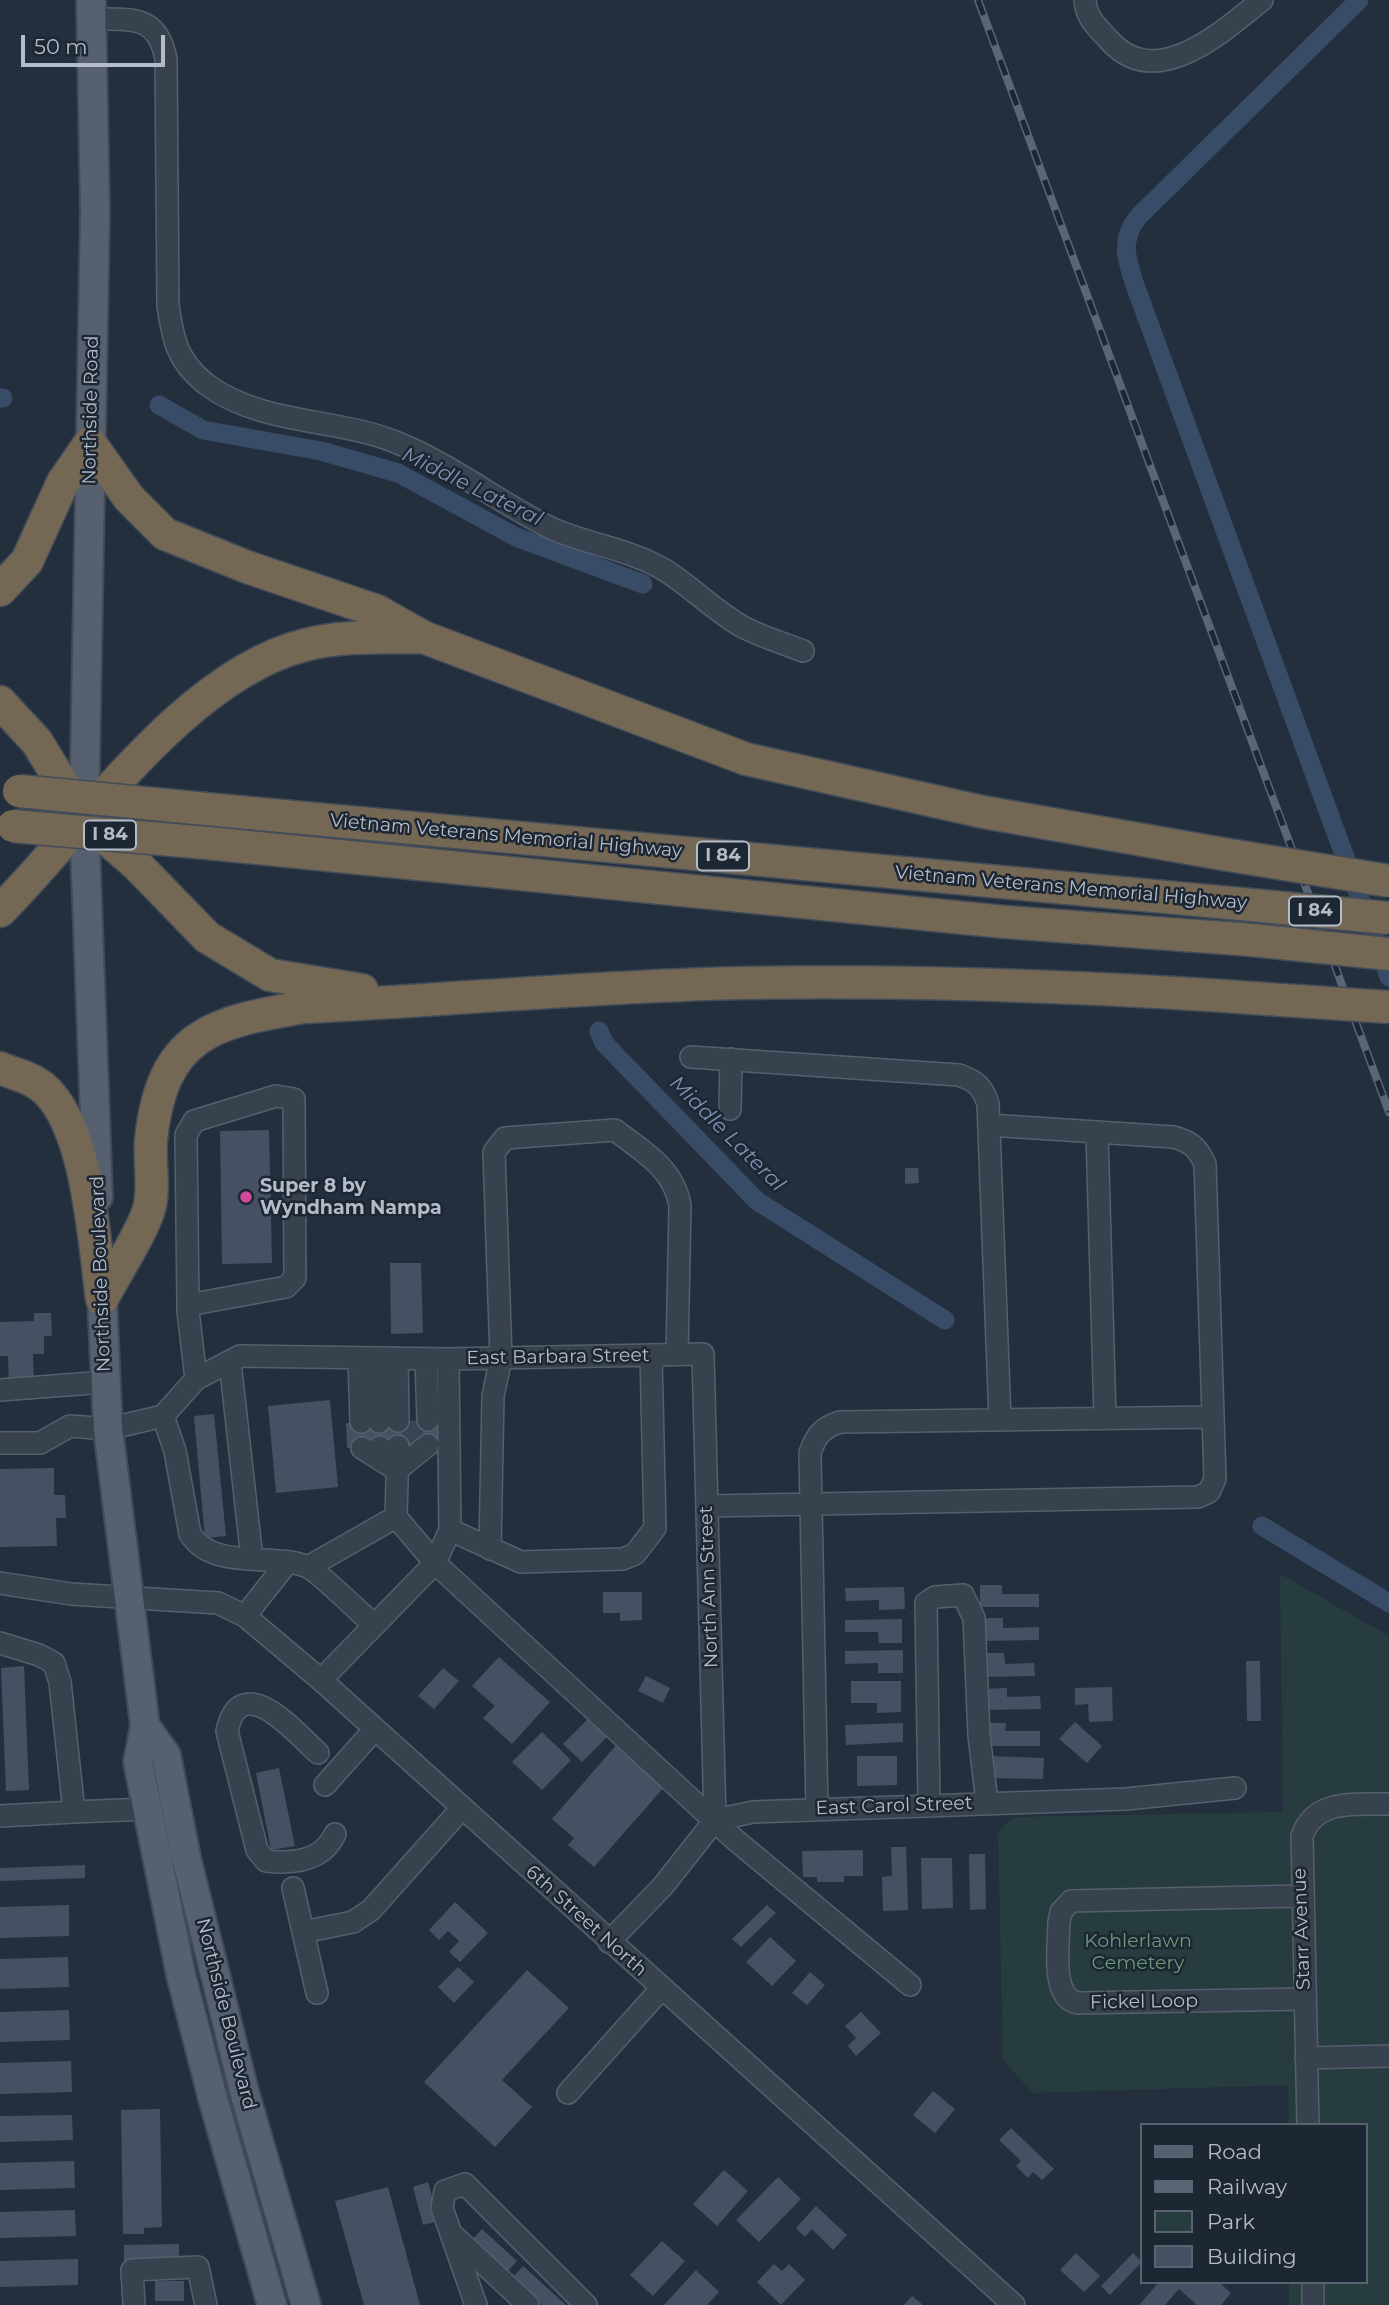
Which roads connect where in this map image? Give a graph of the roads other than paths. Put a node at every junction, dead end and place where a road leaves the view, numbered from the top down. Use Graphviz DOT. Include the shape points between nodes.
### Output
graph roads {
  1 [pos="1086,0"];
  2 [pos="1262,0"];
  3 [pos="92,10"];
  4 [pos="90,443"];
  5 [pos="0,590"];
  6 [pos="423,637"];
  7 [pos="803,651"];
  8 [pos="0,702"];
  9 [pos="10,790"];
  10 [pos="84,820"];
  11 [pos="7,825"];
  12 [pos="1389,881"];
  13 [pos="0,911"];
  14 [pos="1389,918"];
  15 [pos="1389,954"];
  16 [pos="468,999"];
  17 [pos="1389,1007"];
  18 [pos="691,1057"];
  19 [pos="731,1059"];
  20 [pos="0,1069"];
  21 [pos="730,1109"];
  22 [pos="989,1125"];
  23 [pos="1097,1132"];
  24 [pos="102,1299"];
  25 [pos="188,1306"];
  26 [pos="651,1354"];
  27 [pos="677,1354"];
  28 [pos="703,1354"];
  29 [pos="394,1358"];
  30 [pos="501,1358"];
  31 [pos="448,1359"];
  32 [pos="230,1362"];
  33 [pos="196,1379"];
  34 [pos="106,1382"];
  35 [pos="0,1390"];
  36 [pos="163,1416"];
  37 [pos="1213,1417"];
  38 [pos="1105,1418"];
  39 [pos="1000,1420"];
  40 [pos="396,1421"];
  41 [pos="108,1429"];
  42 [pos="0,1443"];
  43 [pos="396,1446"];
  44 [pos="397,1470"];
  45 [pos="811,1504"];
  46 [pos="707,1506"];
  47 [pos="396,1517"];
  48 [pos="450,1530"];
  49 [pos="489,1549"];
  50 [pos="252,1559"];
  51 [pos="435,1563"];
  52 [pos="297,1566"];
  53 [pos="0,1583"];
  54 [pos="130,1598"];
  55 [pos="245,1616"];
  56 [pos="374,1625"];
  57 [pos="0,1643"];
  58 [pos="321,1680"];
  59 [pos="145,1726"];
  60 [pos="375,1729"];
  61 [pos="318,1753"];
  62 [pos="325,1785"];
  63 [pos="1235,1788"];
  64 [pos="987,1803"];
  65 [pos="929,1804"];
  66 [pos="1389,1804"];
  67 [pos="461,1808"];
  68 [pos="817,1809"];
  69 [pos="146,1810"];
  70 [pos="74,1812"];
  71 [pos="0,1816"];
  72 [pos="715,1819"];
  73 [pos="335,1834"];
  74 [pos="293,1888"];
  75 [pos="1301,1896"];
  76 [pos="303,1933"];
  77 [pos="610,1942"];
  78 [pos="911,1985"];
  79 [pos="661,1989"];
  80 [pos="317,1993"];
  81 [pos="1304,2000"];
  82 [pos="1389,2056"];
  83 [pos="1306,2058"];
  84 [pos="569,2093"];
  85 [pos="1308,2123"];
  86 [pos="452,2235"];
  87 [pos="1312,2284"];
  88 [pos="134,2305"];
  89 [pos="206,2305"];
  90 [pos="272,2305"];
  91 [pos="306,2305"];
  92 [pos="476,2305"];
  93 [pos="527,2305"];
  94 [pos="586,2305"];
  95 [pos="1014,2305"];
  96 [pos="1313,2305"];
  1 -- 2 [label="street" via="1086,14 1121,54 1154,62 1205,46"];
  3 -- 4 [label="main road, Northside Road" via="95,212"];
  3 -- 7 [label="street" via="137,20 152,28 163,43 168,306 173,342 186,365 206,384 273,413 392,441 448,467 553,529 665,570 743,627"];
  4 -- 5 [label="highway" via="63,482 27,561"];
  4 -- 6 [label="highway" via="129,498 165,534 377,611"];
  4 -- 10 [label="main road, Northside Road"];
  6 -- 10 [label="highway" via="347,639 306,645 268,658 202,699"];
  6 -- 12 [label="highway, bridge" via="746,759 983,812"];
  8 -- 10 [label="highway" via="37,741"];
  9 -- 14 [label="highway, Vietnam Veterans Memorial Highway / I 84, bridge"];
  10 -- 13 [label="highway"];
  10 -- 16 [label="highway" via="137,865 207,937 270,975 338,988"];
  10 -- 24 [label="main road, Northside Boulevard"];
  11 -- 15 [label="highway, Vietnam Veterans Memorial Highway / I 84, bridge" via="1005,922"];
  16 -- 17 [label="highway, bridge" via="741,983 921,983 1143,990"];
  16 -- 24 [label="highway" via="305,1007 242,1017 204,1031 172,1063 151,1140 149,1209"];
  18 -- 19 [label="street"];
  19 -- 21 [label="street"];
  19 -- 22 [label="street" via="959,1075 984,1090"];
  20 -- 24 [label="highway" via="37,1083 66,1115 81,1154"];
  22 -- 23 [label="street"];
  22 -- 39 [label="street"];
  23 -- 37 [label="street" via="1186,1140 1199,1150 1205,1164"];
  23 -- 38 [label="street"];
  24 -- 34 [label="main road, Northside Boulevard"];
  25 -- 25 [label="street" via="186,1135 194,1121 276,1096 294,1099 295,1279 286,1287"];
  25 -- 33 [label="street"];
  26 -- 27 [label="street, East Barbara Street"];
  26 -- 30 [label="street, East Barbara Street"];
  26 -- 49 [label="street" via="655,1528 646,1542 623,1559 521,1562"];
  27 -- 28 [label="street, East Barbara Street"];
  27 -- 30 [label="street" via="677,1187 662,1166 615,1130 505,1138 494,1152"];
  28 -- 46 [label="street, North Ann Street"];
  29 -- 31 [label="street"];
  29 -- 32 [label="street" via="240,1356"];
  29 -- 40 [label="street"];
  29 -- 40 [label="street"];
  29 -- 40 [label="street"];
  30 -- 31 [label="street, East Barbara Street"];
  30 -- 49 [label="street" via="493,1396"];
  31 -- 48 [label="street, East Barbara Street"];
  32 -- 33 [label="street"];
  32 -- 50 [label="street"];
  33 -- 36 [label="street"];
  34 -- 35 [label="street"];
  34 -- 41 [label="main road, Northside Boulevard"];
  36 -- 41 [label="street"];
  36 -- 50 [label="street" via="175,1451 190,1534 197,1545 212,1553"];
  37 -- 38 [label="street"];
  37 -- 45 [label="street" via="1215,1479 1209,1492 1198,1497"];
  38 -- 39 [label="street"];
  39 -- 45 [label="street" via="840,1422 825,1427 810,1453"];
  41 -- 42 [label="street" via="70,1426 40,1443"];
  41 -- 54 [label="main road, Northside Boulevard"];
  43 -- 44 [label="street"];
  43 -- 44 [label="street"];
  43 -- 44 [label="street"];
  44 -- 47 [label="street"];
  45 -- 46 [label="street"];
  45 -- 68 [label="street"];
  46 -- 72 [label="street, North Ann Street"];
  47 -- 51 [label="street"];
  47 -- 52 [label="street"];
  48 -- 49 [label="street"];
  48 -- 51 [label="street, East Barbara Street"];
  50 -- 52 [label="street"];
  51 -- 56 [label="street, East Barbara Street"];
  51 -- 72 [label="street"];
  52 -- 55 [label="street"];
  52 -- 56 [label="street"];
  53 -- 54 [label="street, 6th Street North"];
  54 -- 55 [label="street, 6th Street North" via="218,1603"];
  54 -- 59 [label="main road, Northside Boulevard"];
  55 -- 58 [label="street, 6th Street North"];
  56 -- 58 [label="street, East Barbara Street"];
  57 -- 70 [label="street" via="54,1663"];
  58 -- 60 [label="street, 6th Street North"];
  59 -- 69 [label="main road, Northside Boulevard" via="138,1762"];
  59 -- 91 [label="main road, Northside Boulevard" via="166,1755 186,1857 238,2066"];
  60 -- 62 [label="street"];
  60 -- 67 [label="street, 6th Street North"];
  61 -- 73 [label="street" via="267,1708 252,1703 240,1706 230,1717 227,1731 257,1850 266,1861 283,1863 317,1856 329,1848"];
  63 -- 64 [label="street, East Carol Street" via="1126,1799"];
  64 -- 65 [label="street, East Carol Street"];
  64 -- 65 [label="street" via="974,1618 963,1595 935,1597 926,1603"];
  65 -- 68 [label="street, East Carol Street"];
  66 -- 75 [label="street, Starr Avenue" via="1329,1807 1310,1819 1299,1847"];
  67 -- 76 [label="street" via="371,1910 352,1922"];
  67 -- 77 [label="street, 6th Street North"];
  68 -- 72 [label="street, East Carol Street"];
  69 -- 70 [label="street"];
  69 -- 90 [label="main road, Northside Boulevard" via="212,2099"];
  70 -- 71 [label="street"];
  72 -- 77 [label="street" via="663,1886"];
  72 -- 78 [label="street"];
  74 -- 76 [label="street"];
  75 -- 81 [label="street, Starr Avenue"];
  75 -- 81 [label="street, Fickel Loop" via="1070,1901 1059,1922 1060,1983 1067,1998 1078,2003"];
  76 -- 80 [label="street"];
  77 -- 79 [label="street, 6th Street North"];
  79 -- 84 [label="street"];
  79 -- 95 [label="street, 6th Street North"];
  81 -- 83 [label="street, Starr Avenue"];
  82 -- 83 [label="street"];
  83 -- 85 [label="street, Starr Avenue"];
  86 -- 92 [label="street"];
  86 -- 93 [label="street"];
  86 -- 94 [label="street" via="442,2208 445,2191 465,2184"];
  87 -- 96 [label="street"];
  88 -- 89 [label="street" via="131,2270 198,2267"];
}
